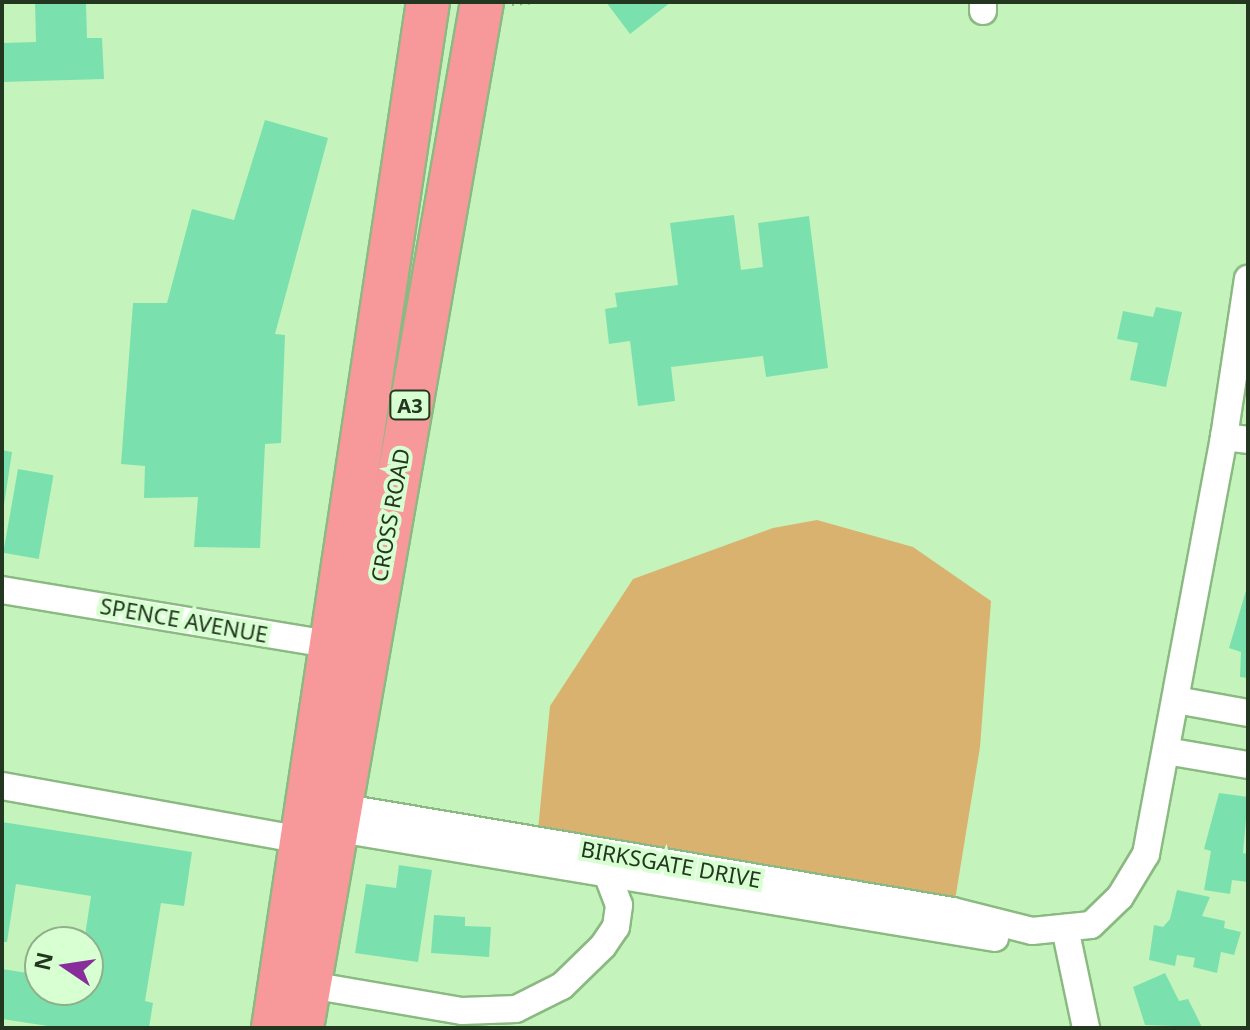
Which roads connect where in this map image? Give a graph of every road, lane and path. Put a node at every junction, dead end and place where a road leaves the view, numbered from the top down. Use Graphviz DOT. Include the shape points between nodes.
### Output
graph roads {
  1 [pos="428,2"];
  2 [pos="482,2"];
  3 [pos="1248,279"];
  4 [pos="1239,390"];
  5 [pos="1236,438"];
  6 [pos="2,590"];
  7 [pos="350,648"];
  8 [pos="1176,700"];
  9 [pos="1248,713"];
  10 [pos="1166,751"];
  11 [pos="1248,765"];
  12 [pos="2,786"];
  13 [pos="319,820"];
  14 [pos="607,873"];
  15 [pos="1065,928"];
  16 [pos="1032,931"];
  17 [pos="295,983"];
  18 [pos="273,1028"];
  19 [pos="302,1028"];
  20 [pos="1086,1028"];
  1 -- 7 [label="highway, CROSS ROAD / A3"];
  2 -- 7 [label="highway, CROSS ROAD / A3"];
  3 -- 4 [label="street, BIRKSGATE DRIVE"];
  4 -- 5 [label="street, BIRKSGATE DRIVE"];
  5 -- 8 [label="street, BIRKSGATE DRIVE"];
  6 -- 7 [label="street, SPENCE AVENUE"];
  7 -- 13 [label="highway, CROSS ROAD / A3"];
  8 -- 9 [label="street"];
  8 -- 10 [label="street, BIRKSGATE DRIVE"];
  10 -- 11 [label="street"];
  10 -- 15 [label="street, BIRKSGATE DRIVE" via="1146,854 1120,897 1091,925"];
  12 -- 13 [label="street"];
  13 -- 14 [label="street, BIRKSGATE DRIVE"];
  13 -- 16 [label="street, BIRKSGATE DRIVE" via="953,911"];
  13 -- 17 [label="highway, CROSS ROAD / A3"];
  14 -- 16 [label="street, BIRKSGATE DRIVE" via="1015,941"];
  14 -- 17 [label="street" via="619,905 616,927 562,986 516,1009 462,1011"];
  15 -- 16 [label="street, BIRKSGATE DRIVE"];
  15 -- 20 [label="street"];
  17 -- 18 [label="highway, CROSS ROAD / A3"];
  17 -- 19 [label="highway, CROSS ROAD / A3"];
}
